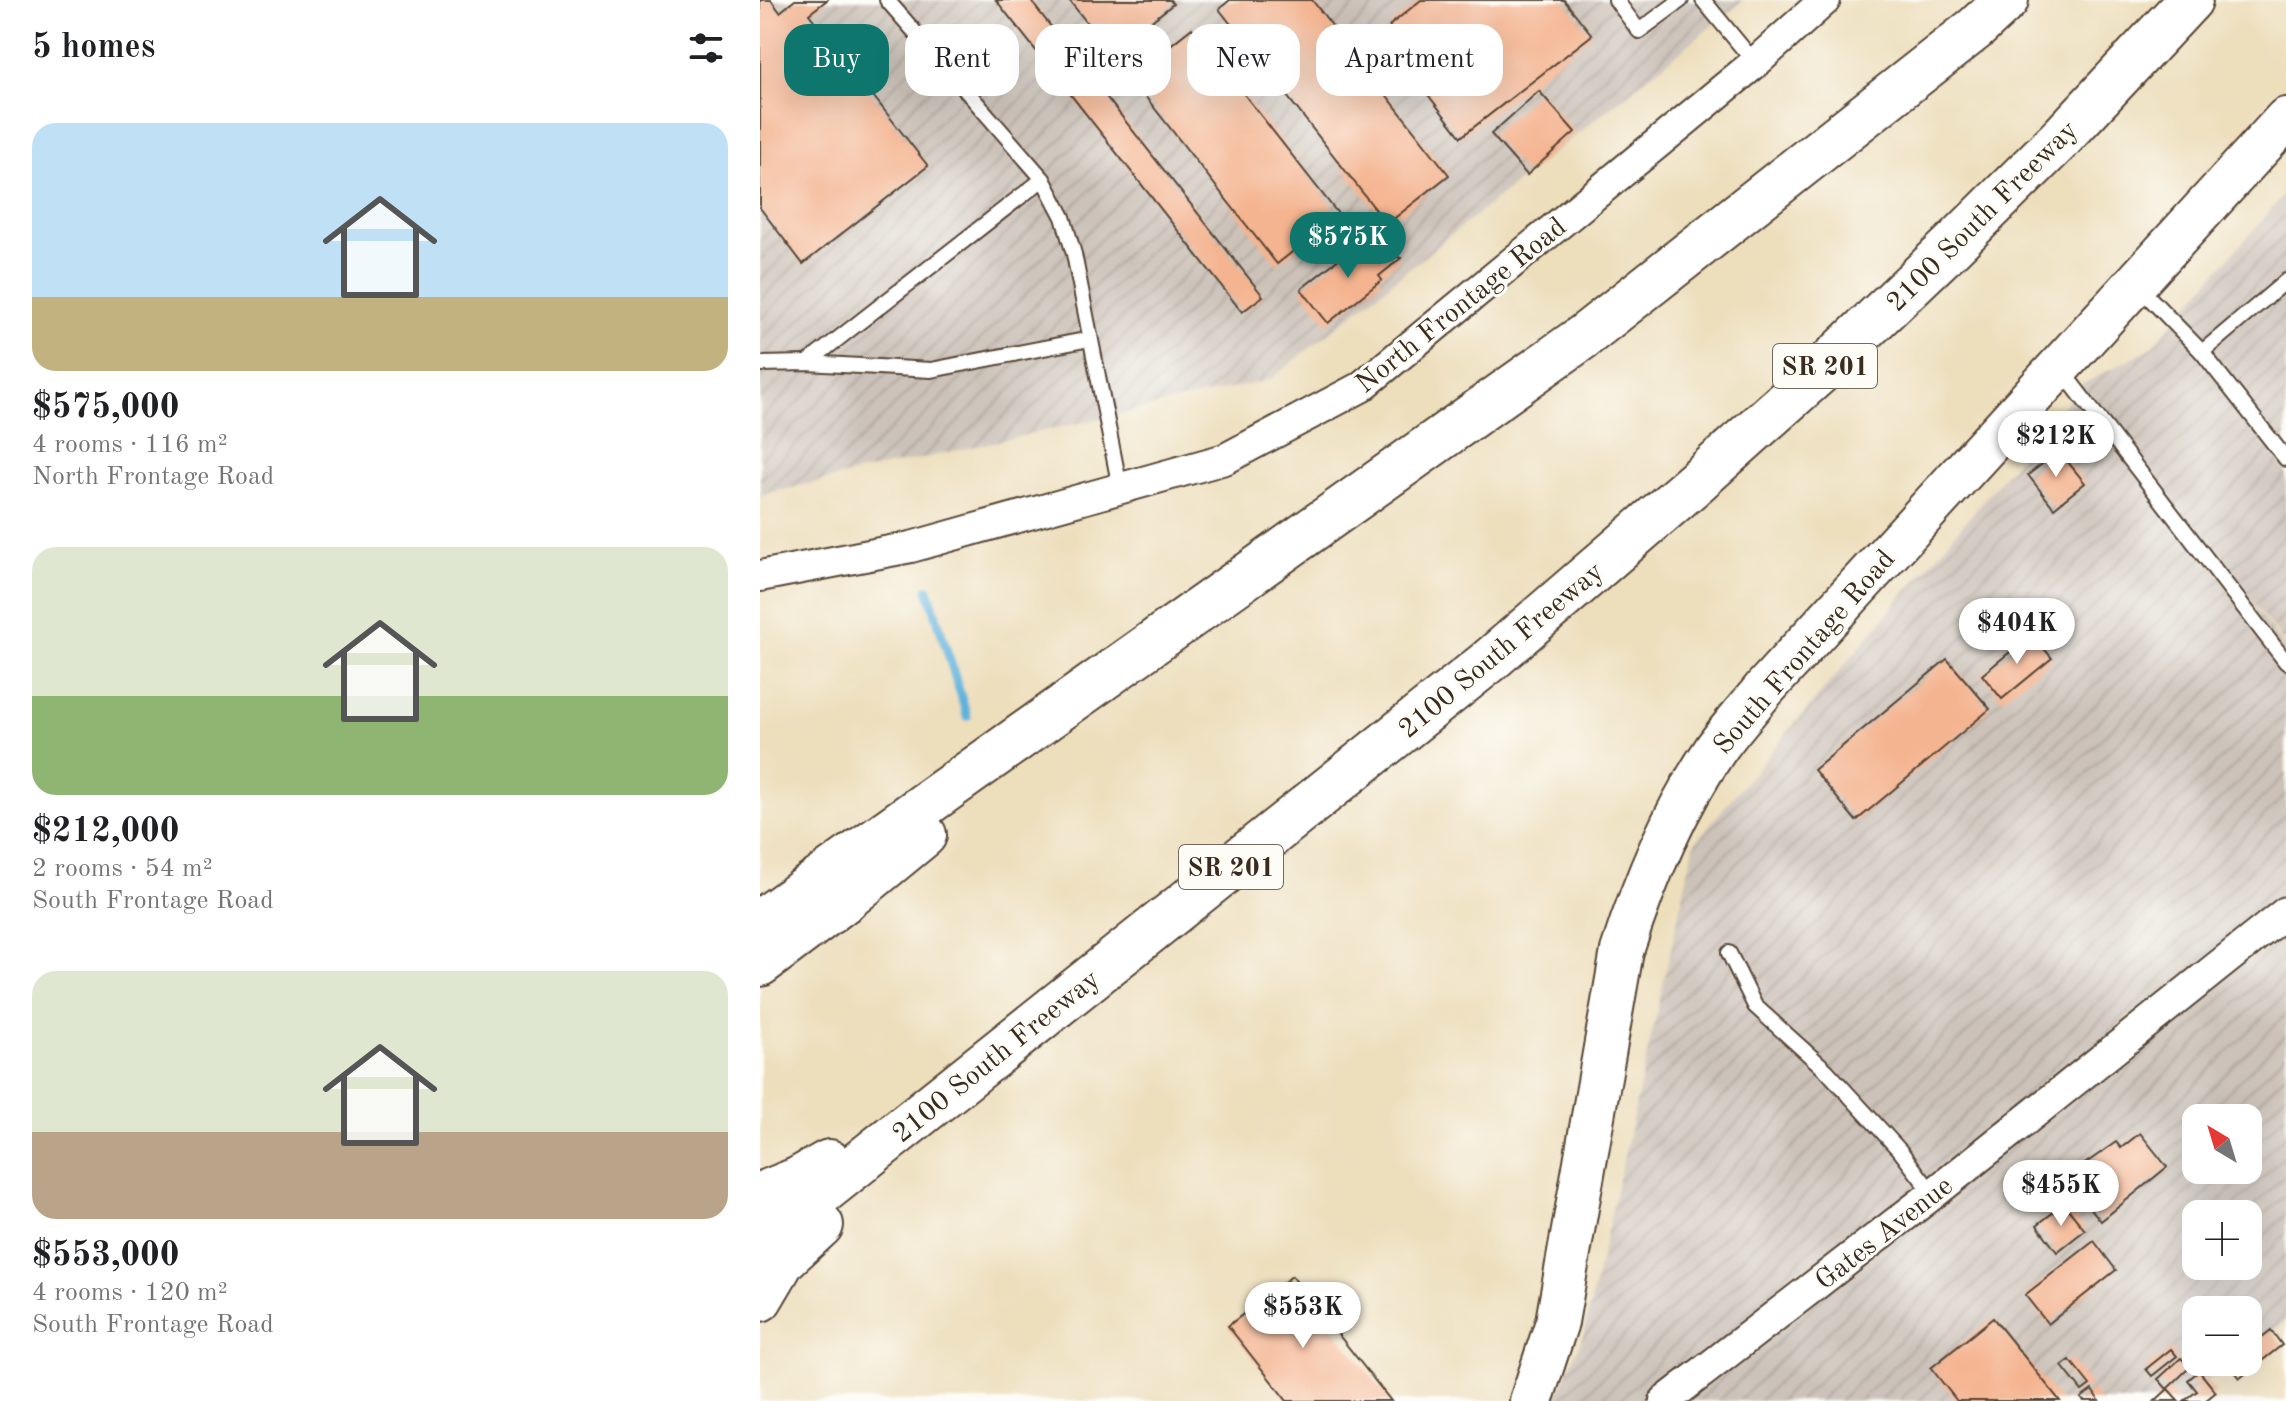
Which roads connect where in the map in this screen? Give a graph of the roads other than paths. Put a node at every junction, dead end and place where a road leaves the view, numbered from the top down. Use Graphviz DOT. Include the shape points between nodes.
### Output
graph roads {
  1 [pos="1616,0"];
  2 [pos="1681,0"];
  3 [pos="1703,0"];
  4 [pos="1825,0"];
  5 [pos="2006,0"];
  6 [pos="2190,0"];
  7 [pos="889,1"];
  8 [pos="1755,63"];
  9 [pos="2286,119"];
  10 [pos="1043,179"];
  11 [pos="2286,281"];
  12 [pos="2135,283"];
  13 [pos="1090,339"];
  14 [pos="2202,352"];
  15 [pos="807,363"];
  16 [pos="760,364"];
  17 [pos="2059,367"];
  18 [pos="2286,459"];
  19 [pos="1120,488"];
  20 [pos="760,576"];
  21 [pos="2286,662"];
  22 [pos="1027,731"];
  23 [pos="760,898"];
  24 [pos="2286,912"];
  25 [pos="760,922"];
  26 [pos="1729,953"];
  27 [pos="760,964"];
  28 [pos="996,1055"];
  29 [pos="1933,1194"];
  30 [pos="760,1195"];
  31 [pos="760,1242"];
  32 [pos="760,1299"];
  33 [pos="1531,1401"];
  34 [pos="1665,1401"];
  1 -- 2 [label="lane" via="1639,31"];
  3 -- 8 [label="lane"];
  4 -- 8 [label="street, North Frontage Road"];
  5 -- 22 [label="highway" via="1583,337"];
  6 -- 28 [label="highway, 2100 South Freeway / SR 201" via="1952,246 1695,483 1488,662"];
  7 -- 10 [label="lane"];
  8 -- 19 [label="street, North Frontage Road" via="1361,387 1225,459"];
  9 -- 12 [label="street, South Frontage Road"];
  10 -- 13 [label="lane" via="1074,254"];
  10 -- 15 [label="lane"];
  11 -- 14 [label="lane"];
  12 -- 14 [label="lane"];
  12 -- 17 [label="street, South Frontage Road"];
  13 -- 15 [label="lane" via="931,370"];
  13 -- 19 [label="lane"];
  14 -- 18 [label="lane"];
  15 -- 16 [label="lane"];
  17 -- 21 [label="lane"];
  17 -- 33 [label="street, South Frontage Road" via="1765,688 1717,748 1659,848 1622,951 1557,1322"];
  19 -- 20 [label="street, North Frontage Road" via="911,547"];
  22 -- 23 [label="highway" via="914,788"];
  22 -- 25 [label="highway"];
  22 -- 27 [label="highway" via="901,855"];
  24 -- 29 [label="street, Gates Avenue"];
  26 -- 29 [label="lane" via="1755,1006 1827,1071"];
  28 -- 30 [label="highway" via="825,1165"];
  28 -- 31 [label="highway, 2100 South Freeway / SR 201"];
  28 -- 32 [label="highway" via="883,1170 799,1244 769,1279"];
  29 -- 34 [label="street, Gates Avenue"];
}
